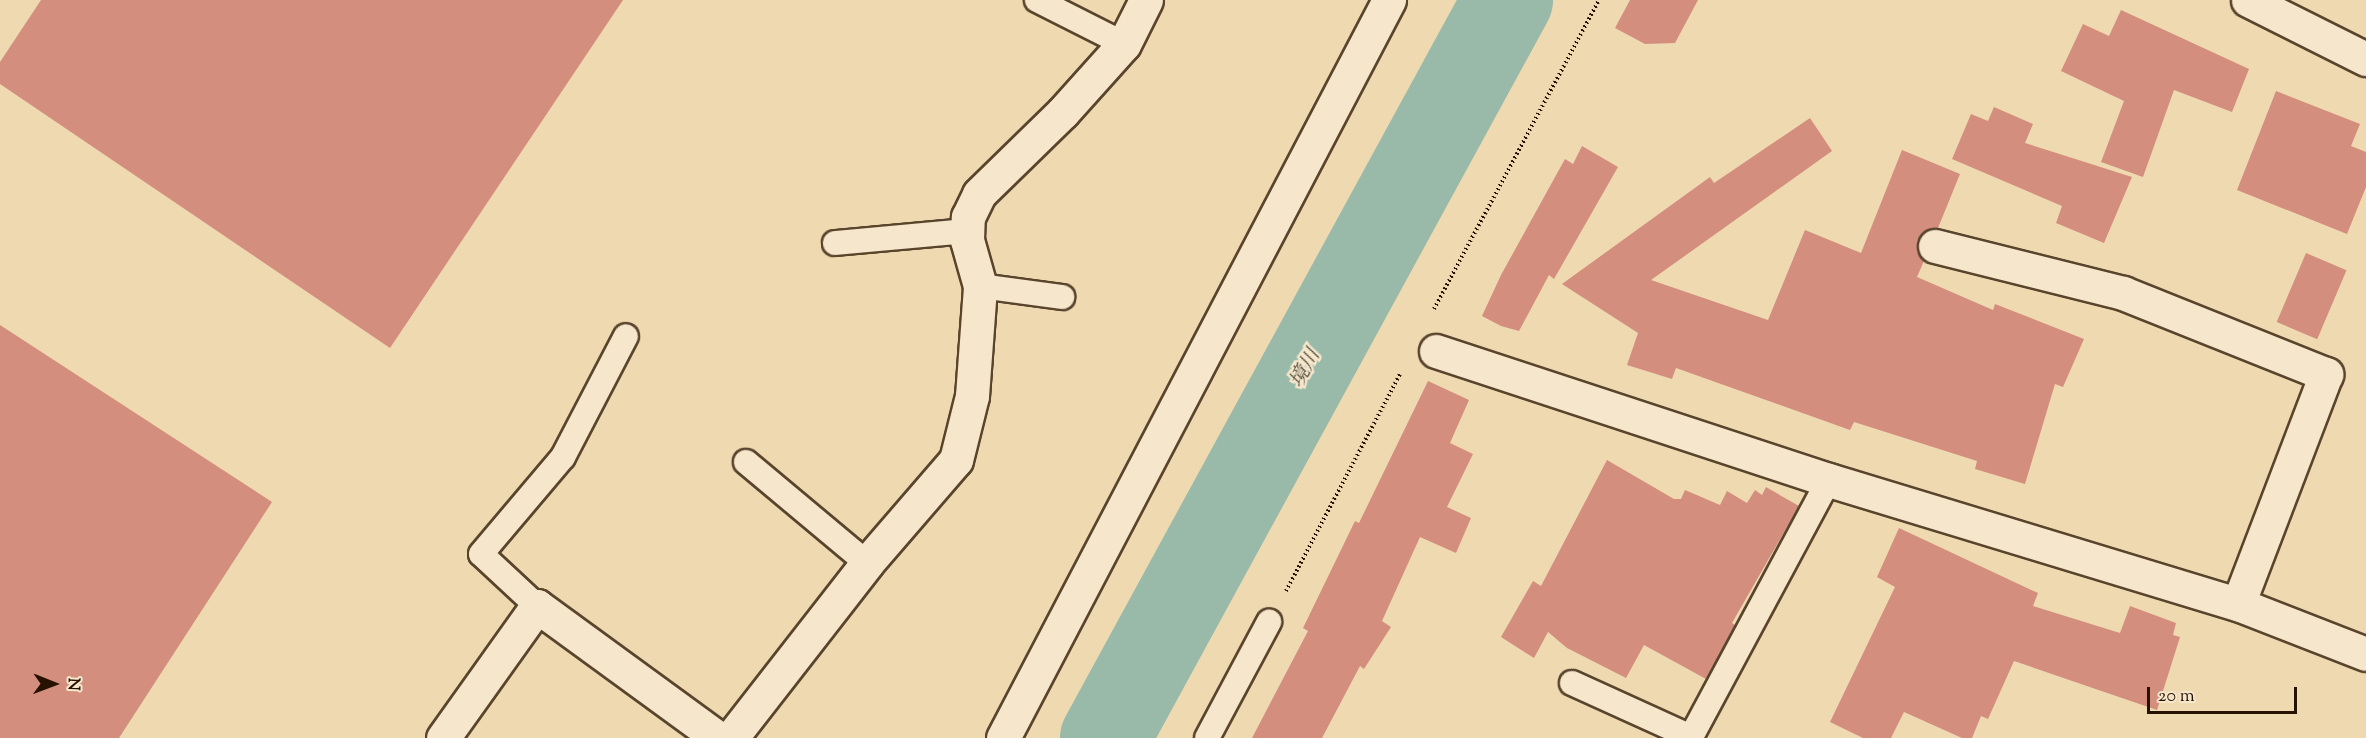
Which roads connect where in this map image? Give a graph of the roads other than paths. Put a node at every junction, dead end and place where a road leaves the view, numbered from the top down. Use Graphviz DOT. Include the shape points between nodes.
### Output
graph roads {
  1 [pos="1037,0"];
  2 [pos="1146,0"];
  3 [pos="1389,0"];
  4 [pos="2248,0"];
  5 [pos="1124,44"];
  6 [pos="2366,59"];
  7 [pos="968,231"];
  8 [pos="836,243"];
  9 [pos="1935,246"];
  10 [pos="980,286"];
  11 [pos="1062,297"];
  12 [pos="626,336"];
  13 [pos="1436,351"];
  14 [pos="746,462"];
  15 [pos="1830,480"];
  16 [pos="867,563"];
  17 [pos="2238,604"];
  18 [pos="537,606"];
  19 [pos="1269,622"];
  20 [pos="2366,654"];
  21 [pos="1572,683"];
  22 [pos="714,736"];
  23 [pos="1691,737"];
  24 [pos="443,738"];
  25 [pos="1003,738"];
  26 [pos="1207,738"];
  1 -- 5 [label="lane"];
  2 -- 5 [label="street"];
  3 -- 25 [label="street"];
  4 -- 6 [label="street"];
  5 -- 7 [label="street" via="1063,112 979,194 968,217"];
  7 -- 8 [label="lane"];
  7 -- 10 [label="street"];
  9 -- 17 [label="street" via="2123,293 2326,374"];
  10 -- 11 [label="lane"];
  10 -- 16 [label="street" via="972,396 956,460"];
  12 -- 18 [label="lane" via="563,457 482,554"];
  13 -- 15 [label="street"];
  14 -- 16 [label="lane"];
  15 -- 17 [label="street"];
  15 -- 23 [label="lane"];
  16 -- 22 [label="street"];
  17 -- 20 [label="street"];
  18 -- 22 [label="street"];
  18 -- 24 [label="street"];
  19 -- 26 [label="lane"];
  21 -- 23 [label="lane"];
}
